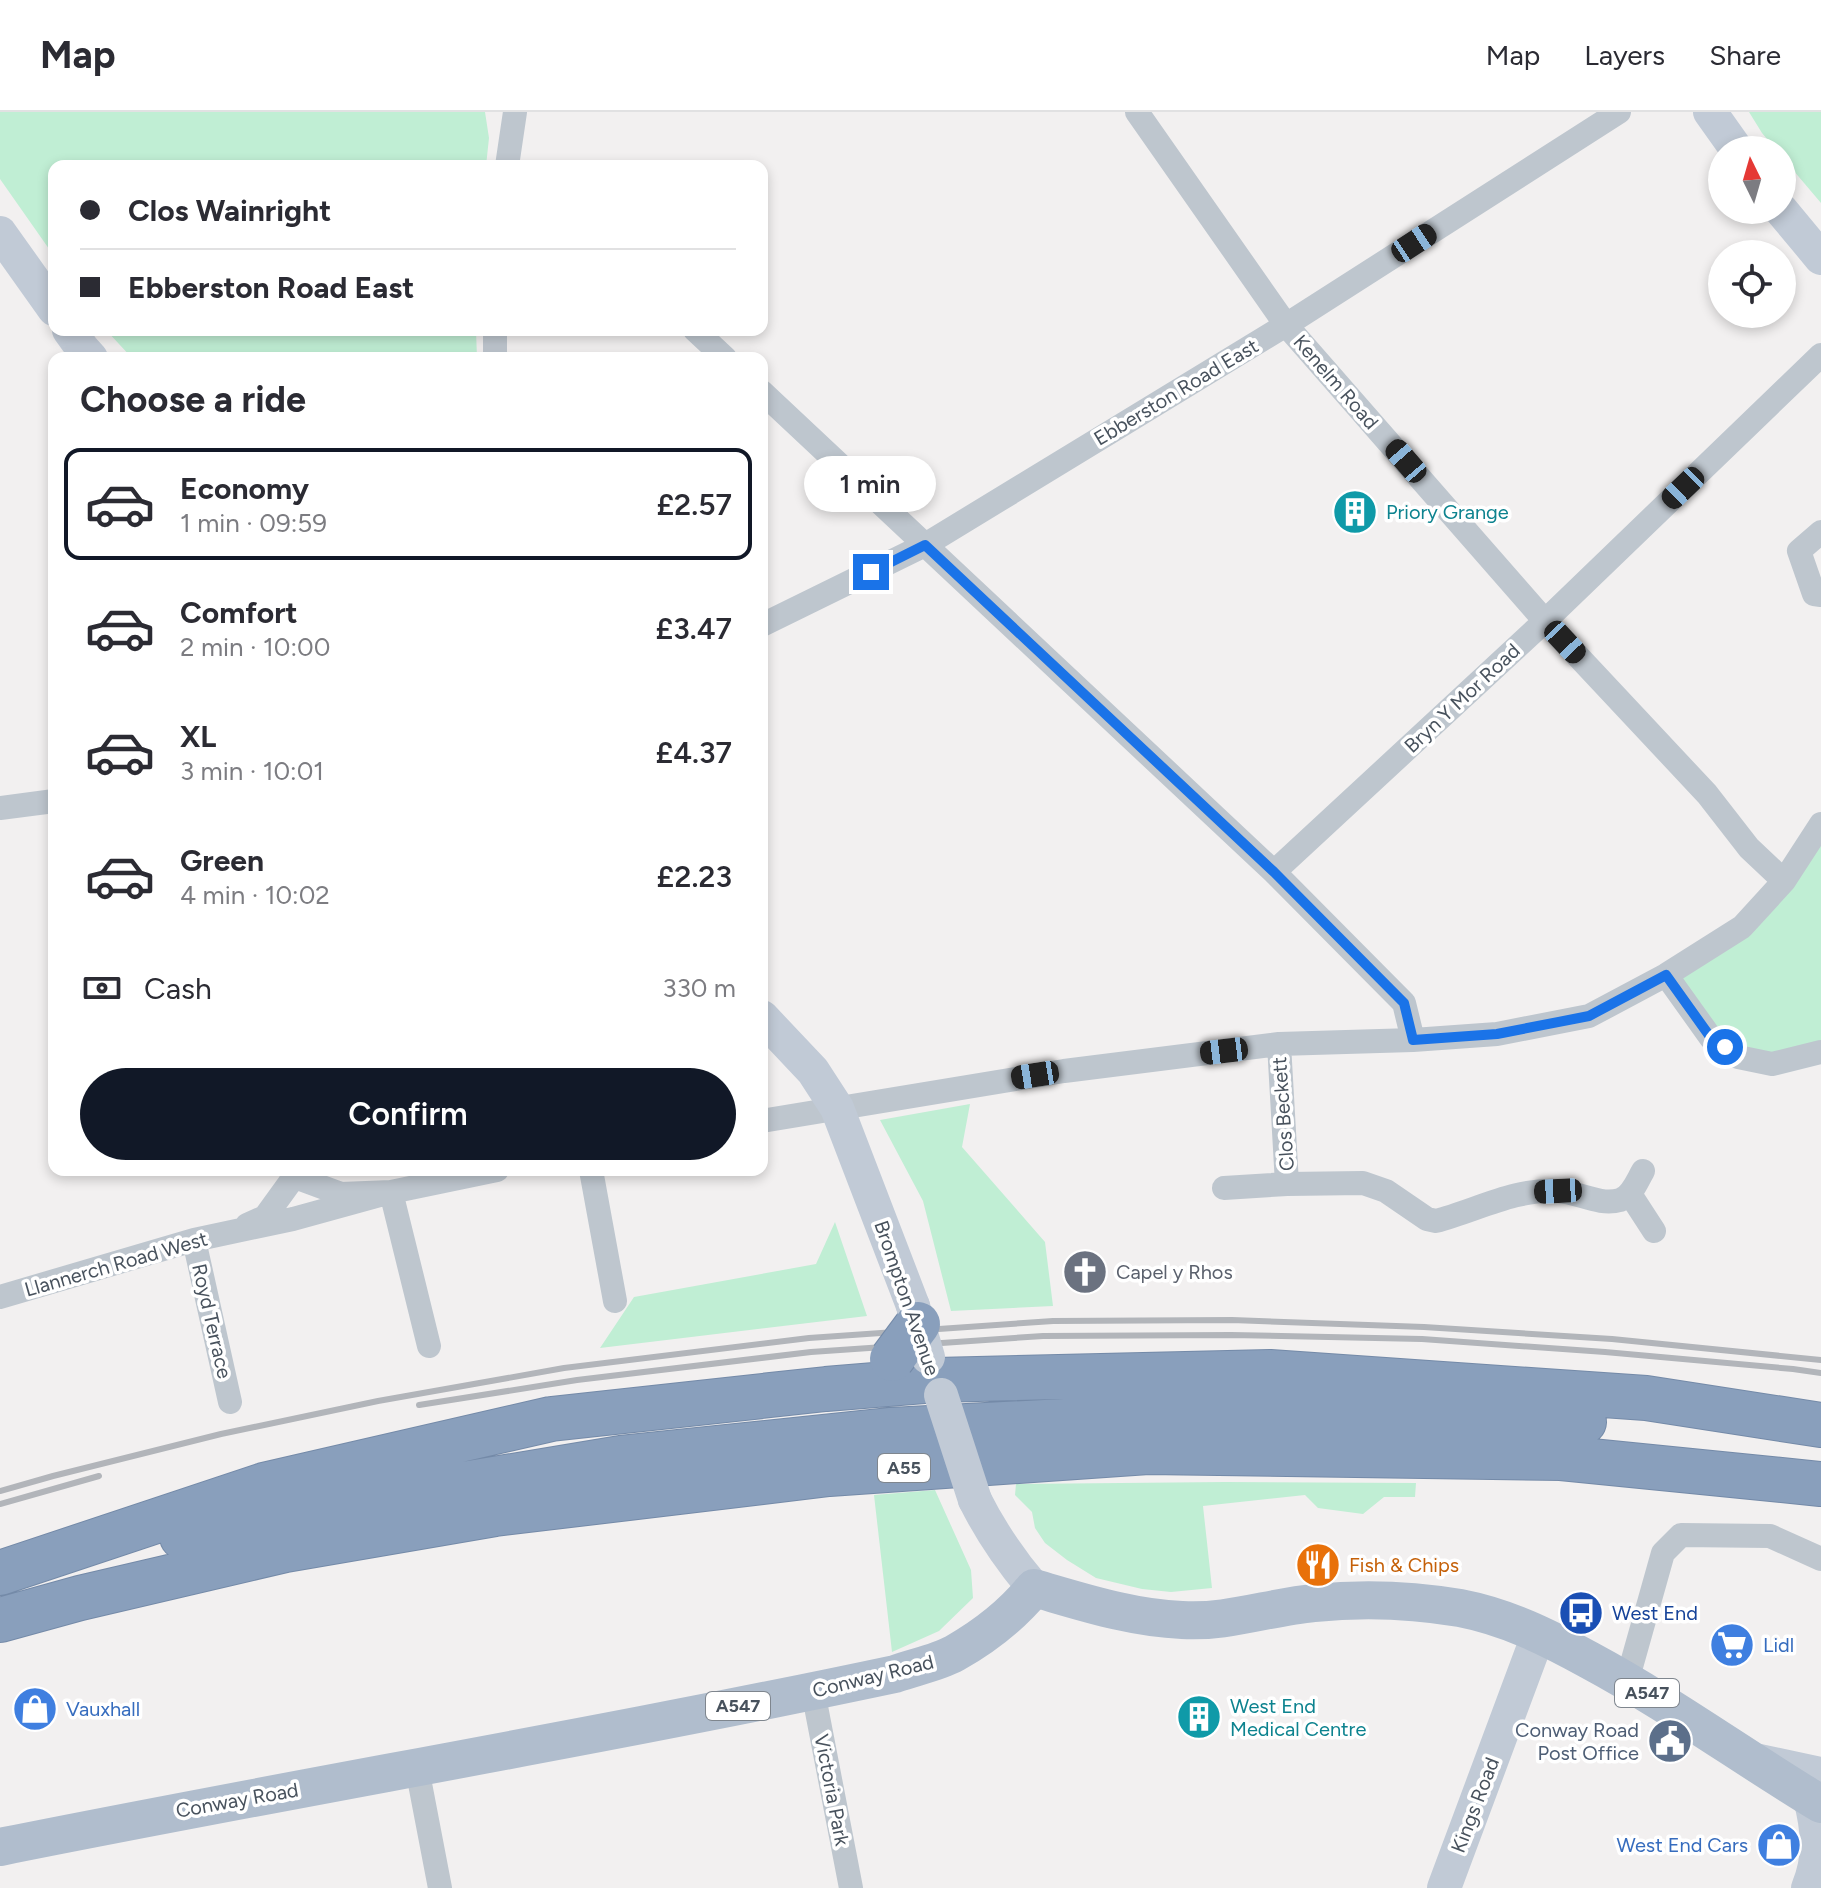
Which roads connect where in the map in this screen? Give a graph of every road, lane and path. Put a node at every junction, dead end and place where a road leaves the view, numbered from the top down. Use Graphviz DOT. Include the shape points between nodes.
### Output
graph roads {
  1 [pos="1137,112"];
  2 [pos="1619,112"];
  3 [pos="1710,112"];
  4 [pos="511,115"];
  5 [pos="1727,136"];
  6 [pos="512,160"];
  7 [pos="1793,224"];
  8 [pos="0,233"];
  9 [pos="1821,258"];
  10 [pos="48,301"];
  11 [pos="1286,325"];
  12 [pos="73,336"];
  13 [pos="701,336"];
  14 [pos="86,352"];
  15 [pos="719,352"];
  16 [pos="1821,355"];
  17 [pos="768,398"];
  18 [pos="1821,532"];
  19 [pos="925,545"];
  20 [pos="1821,595"];
  21 [pos="1545,621"];
  22 [pos="768,622"];
  23 [pos="48,802"];
  24 [pos="0,808"];
  25 [pos="1821,824"];
  26 [pos="1274,872"];
  27 [pos="1784,881"];
  28 [pos="1666,975"];
  29 [pos="768,1023"];
  30 [pos="1413,1040"];
  31 [pos="1279,1044"];
  32 [pos="1821,1052"];
  33 [pos="837,1108"];
  34 [pos="768,1120"];
  35 [pos="1643,1171"];
  36 [pos="295,1176"];
  37 [pos="303,1176"];
  38 [pos="468,1176"];
  39 [pos="592,1176"];
  40 [pos="1287,1184"];
  41 [pos="1224,1188"];
  42 [pos="391,1192"];
  43 [pos="1630,1194"];
  44 [pos="233,1231"];
  45 [pos="1654,1231"];
  46 [pos="194,1240"];
  47 [pos="0,1297"];
  48 [pos="615,1301"];
  49 [pos="429,1346"];
  50 [pos="921,1354"];
  51 [pos="230,1402"];
  52 [pos="1821,1425"];
  53 [pos="1821,1447"];
  54 [pos="1821,1484"];
  55 [pos="1821,1559"];
  56 [pos="0,1576"];
  57 [pos="1034,1588"];
  58 [pos="0,1620"];
  59 [pos="1539,1633"];
  60 [pos="1627,1681"];
  61 [pos="813,1691"];
  62 [pos="417,1768"];
  63 [pos="1818,1794"];
  64 [pos="0,1847"];
  65 [pos="1814,1879"];
  66 [pos="440,1888"];
  67 [pos="851,1888"];
  68 [pos="1444,1888"];
  1 -- 11 [label="street, Kenelm Road"];
  2 -- 11 [label="street, Ebberston Road East"];
  3 -- 5 [label="main road"];
  4 -- 6 [label="street"];
  7 -- 9 [label="main road"];
  8 -- 10 [label="main road"];
  11 -- 19 [label="street, Ebberston Road East"];
  11 -- 21 [label="street, Kenelm Road"];
  12 -- 14 [label="main road"];
  13 -- 15 [label="street"];
  16 -- 21 [label="street, Bryn Y Mor Road"];
  17 -- 19 [label="street"];
  18 -- 20 [label="street" via="1799,551 1814,594"];
  19 -- 22 [label="street, Ebberston Road East"];
  19 -- 26 [label="street"];
  21 -- 26 [label="street, Bryn Y Mor Road"];
  21 -- 27 [label="street, Kenelm Road"];
  23 -- 24 [label="street"];
  25 -- 27 [label="street"];
  26 -- 30 [label="street" via="1404,1003"];
  27 -- 28 [label="street" via="1742,927"];
  28 -- 30 [label="street" via="1589,1016 1497,1034"];
  28 -- 32 [label="street" via="1711,1038 1738,1057 1772,1064"];
  29 -- 33 [label="main road, Brompton Avenue" via="813,1071"];
  30 -- 31 [label="street"];
  31 -- 33 [label="street" via="1064,1071"];
  31 -- 40 [label="street, Clos Beckett"];
  33 -- 34 [label="street"];
  33 -- 50 [label="main road, Brompton Avenue"];
  35 -- 43 [label="street"];
  36 -- 44 [label="street, Llannerch Road West" via="265,1217"];
  37 -- 42 [label="street, Llannerch Road West" via="341,1194"];
  38 -- 42 [label="street, Llannerch Road West"];
  39 -- 48 [label="street"];
  40 -- 41 [label="street, Clos Beckett"];
  40 -- 43 [label="street, Clos Beckett" via="1363,1183 1436,1221 1525,1193 1558,1191 1602,1201"];
  42 -- 44 [label="street, Llannerch Road West"];
  42 -- 49 [label="street"];
  43 -- 45 [label="street"];
  44 -- 46 [label="street, Llannerch Road West"];
  46 -- 47 [label="street, Llannerch Road West"];
  46 -- 51 [label="street, Royd Terrace"];
  50 -- 52 [label="highway" via="1646,1398"];
  50 -- 56 [label="highway" via="826,1389 551,1419 264,1485"];
  50 -- 57 [label="main road, Brompton Avenue, bridge" via="975,1500"];
  53 -- 56 [label="highway, A55" via="1627,1424 1236,1412 891,1430 621,1458 389,1496"];
  54 -- 58 [label="highway, A55" via="1561,1458 1148,1452 829,1474 495,1514 285,1550"];
  55 -- 60 [label="street" via="1770,1536 1681,1535 1663,1553"];
  57 -- 59 [label="main road, A547" via="1121,1613 1183,1621 1315,1602 1369,1601 1461,1609"];
  57 -- 61 [label="main road, Conway Road / A547" via="1016,1610 953,1654 895,1674"];
  59 -- 60 [label="main road, A547"];
  59 -- 68 [label="main road, Kings Road"];
  60 -- 63 [label="main road, A547" via="1750,1759"];
  61 -- 62 [label="main road, Conway Road / A547"];
  61 -- 67 [label="street, Victoria Park"];
  62 -- 64 [label="main road, Conway Road / A547"];
  62 -- 66 [label="street"];
  63 -- 65 [label="main road"];
}
